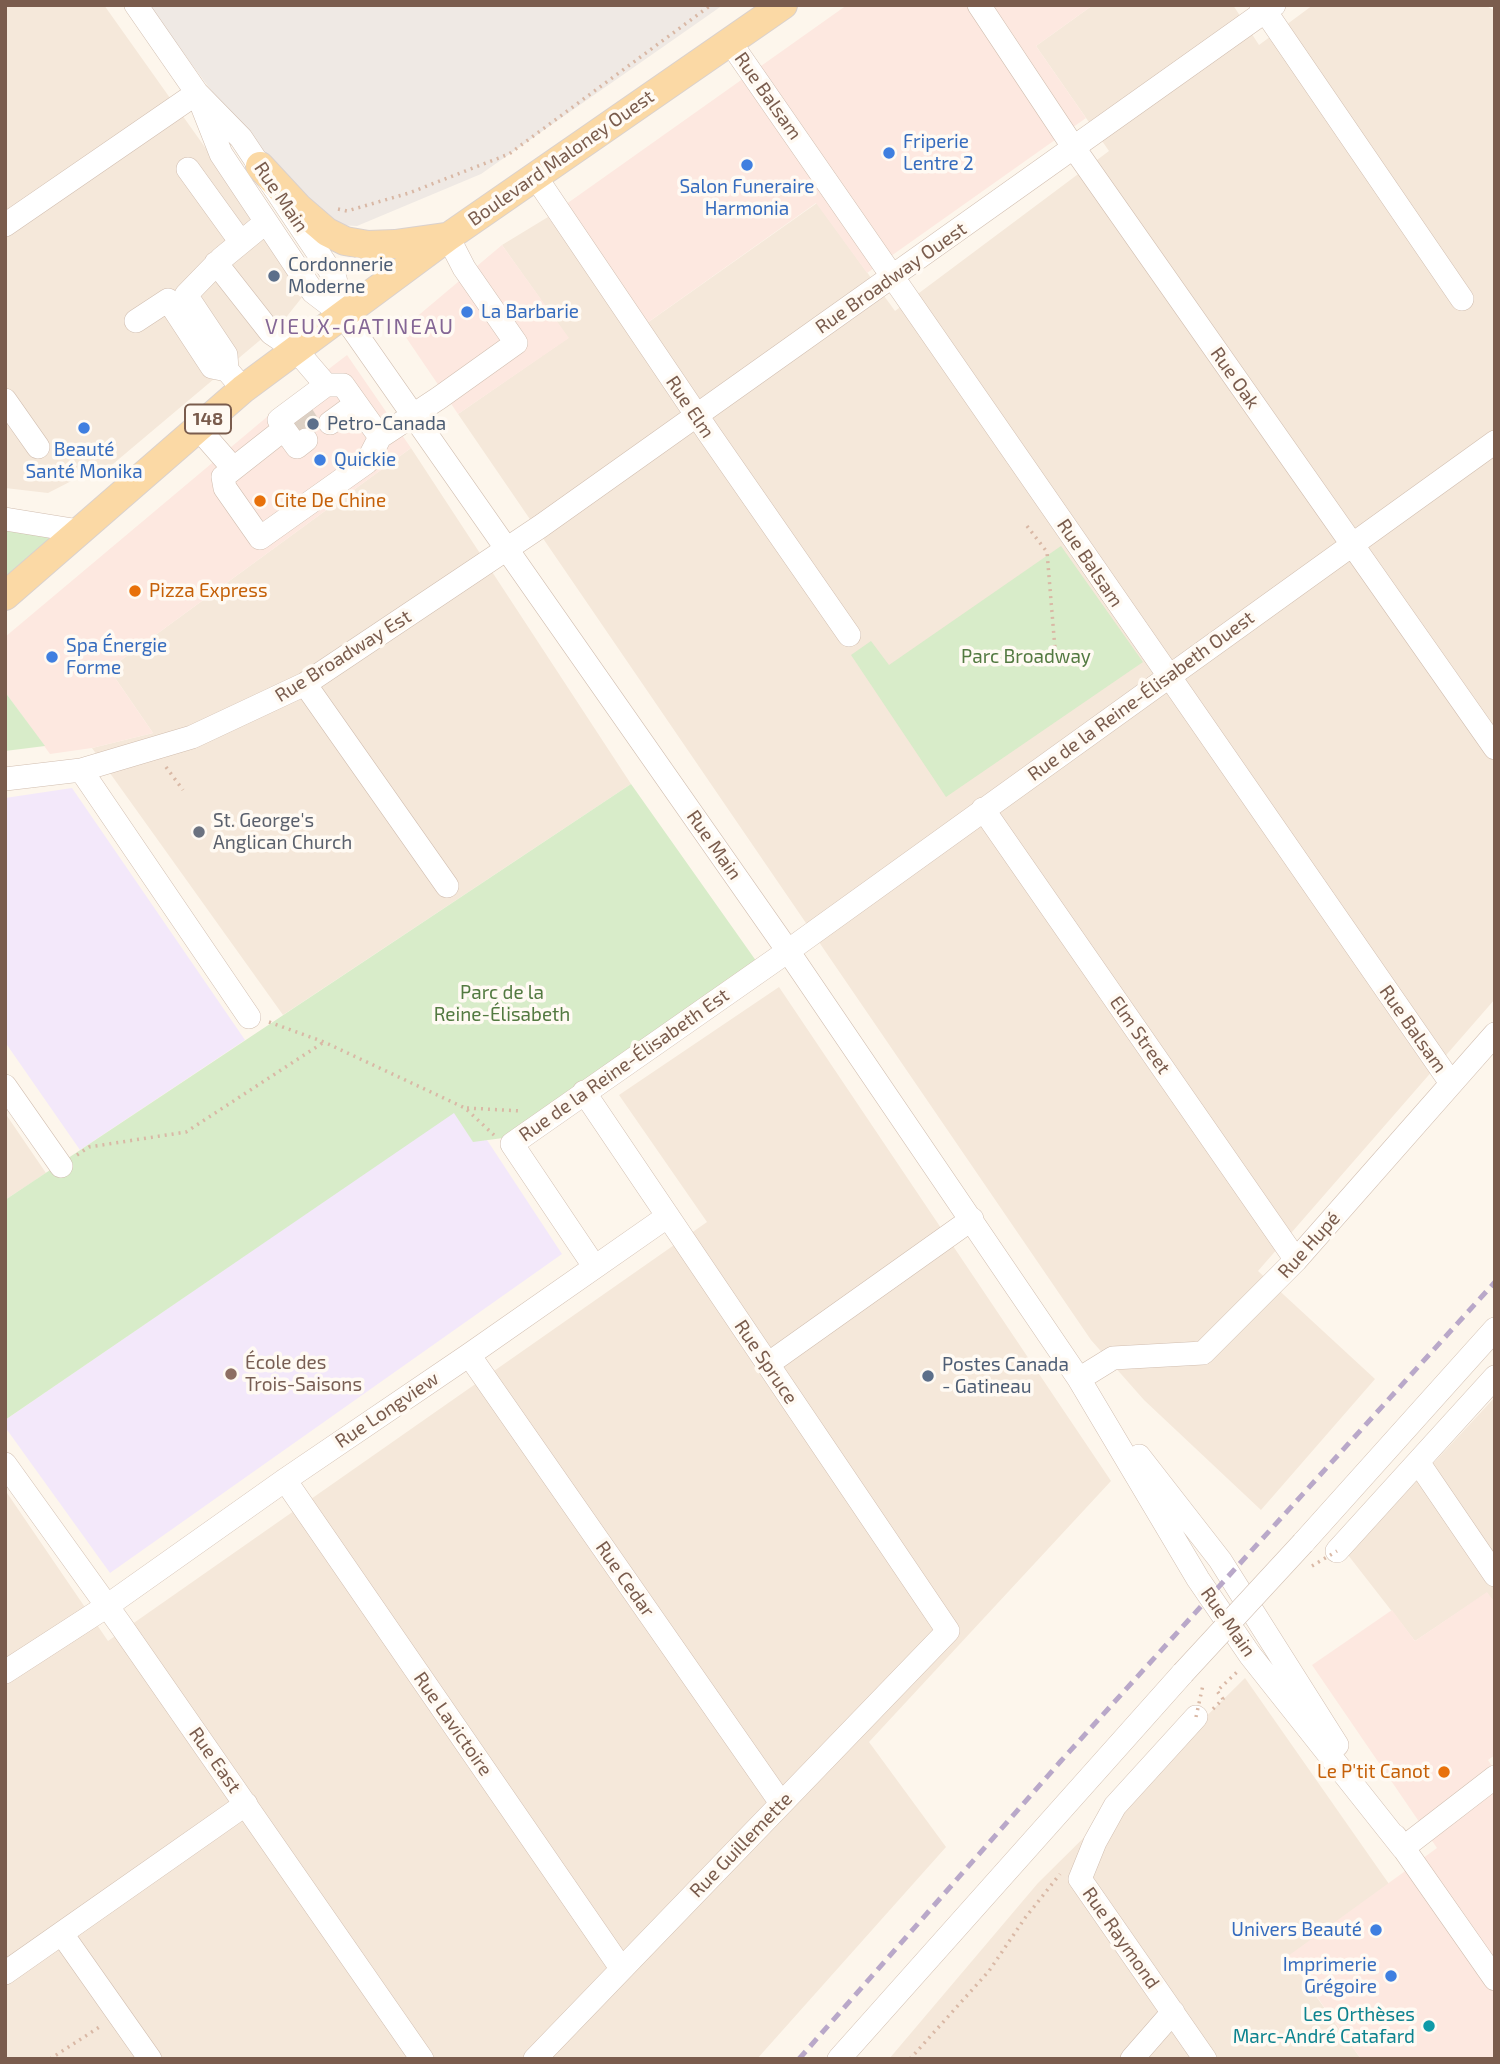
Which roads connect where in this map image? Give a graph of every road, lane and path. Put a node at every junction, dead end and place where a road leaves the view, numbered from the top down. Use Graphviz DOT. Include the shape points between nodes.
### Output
graph roads {
  1 [pos="136,5"];
  2 [pos="711,5"];
  3 [pos="783,5"];
  4 [pos="979,5"];
  5 [pos="1267,7"];
  6 [pos="730,42"];
  7 [pos="197,93"];
  8 [pos="1074,148"];
  9 [pos="188,169"];
  10 [pos="535,176"];
  11 [pos="252,177"];
  12 [pos="327,207"];
  13 [pos="217,209"];
  14 [pos="266,222"];
  15 [pos="5,225"];
  16 [pos="447,236"];
  17 [pos="240,241"];
  18 [pos="216,263"];
  19 [pos="893,276"];
  20 [pos="1462,299"];
  21 [pos="343,315"];
  22 [pos="136,321"];
  23 [pos="296,350"];
  24 [pos="235,379"];
  25 [pos="326,385"];
  26 [pos="352,398"];
  27 [pos="5,400"];
  28 [pos="413,415"];
  29 [pos="696,416"];
  30 [pos="326,418"];
  31 [pos="198,428"];
  32 [pos="380,437"];
  33 [pos="1495,442"];
  34 [pos="38,447"];
  35 [pos="233,468"];
  36 [pos="5,519"];
  37 [pos="1027,526"];
  38 [pos="79,531"];
  39 [pos="1352,546"];
  40 [pos="507,548"];
  41 [pos="5,596"];
  42 [pos="849,635"];
  43 [pos="1055,649"];
  44 [pos="1167,677"];
  45 [pos="305,684"];
  46 [pos="1495,748"];
  47 [pos="152,749"];
  48 [pos="80,770"];
  49 [pos="5,779"];
  50 [pos="183,790"];
  51 [pos="983,809"];
  52 [pos="447,886"];
  53 [pos="789,951"];
  54 [pos="249,1017"];
  55 [pos="1495,1034"];
  56 [pos="324,1042"];
  57 [pos="1451,1083"];
  58 [pos="5,1086"];
  59 [pos="584,1092"];
  60 [pos="465,1108"];
  61 [pos="542,1122"];
  62 [pos="512,1143"];
  63 [pos="61,1166"];
  64 [pos="668,1216"];
  65 [pos="972,1219"];
  66 [pos="1296,1261"];
  67 [pos="594,1266"];
  68 [pos="1495,1329"];
  69 [pos="469,1355"];
  70 [pos="768,1364"];
  71 [pos="1495,1377"];
  72 [pos="1079,1378"];
  73 [pos="1418,1462"];
  74 [pos="5,1464"];
  75 [pos="285,1480"];
  76 [pos="1338,1551"];
  77 [pos="1495,1575"];
  78 [pos="107,1606"];
  79 [pos="948,1631"];
  80 [pos="1241,1668"];
  81 [pos="5,1672"];
  82 [pos="1202,1718"];
  83 [pos="1495,1777"];
  84 [pos="781,1803"];
  85 [pos="246,1804"];
  86 [pos="1404,1848"];
  87 [pos="1089,1857"];
  88 [pos="62,1934"];
  89 [pos="621,1968"];
  90 [pos="5,1973"];
  91 [pos="1495,1979"];
  92 [pos="1173,2012"];
  93 [pos="118,2014"];
  94 [pos="50,2059"];
  95 [pos="150,2059"];
  96 [pos="422,2059"];
  97 [pos="535,2059"];
  98 [pos="839,2059"];
  99 [pos="910,2059"];
  100 [pos="1132,2059"];
  101 [pos="1205,2059"];
  1 -- 7 [label="street, Rue Main"];
  2 -- 12 [label="path" via="509,154 409,194 347,211"];
  3 -- 6 [label="main road, Boulevard Maloney Ouest / 148"];
  4 -- 8 [label="street, Rue Oak"];
  5 -- 8 [label="street, Rue Broadway Ouest"];
  5 -- 20 [label="street"];
  6 -- 10 [label="main road, Boulevard Maloney Ouest / 148"];
  6 -- 19 [label="street, Rue Balsam"];
  7 -- 11 [label="street, Rue Main" via="241,138"];
  7 -- 15 [label="street"];
  8 -- 19 [label="street, Rue Broadway Ouest"];
  8 -- 39 [label="street, Rue Oak"];
  9 -- 13 [label="street"];
  10 -- 16 [label="main road, Boulevard Maloney Ouest / 148"];
  10 -- 29 [label="street, Rue Elm"];
  11 -- 13 [label="street"];
  11 -- 14 [label="street, Rue Main"];
  11 -- 16 [label="main road" via="345,242 395,244"];
  11 -- 21 [label="street, Rue Main" via="335,278"];
  13 -- 17 [label="street"];
  14 -- 17 [label="street"];
  14 -- 21 [label="street, Rue Main" via="313,292"];
  16 -- 21 [label="main road, Boulevard Maloney Ouest / 148"];
  16 -- 28 [label="street" via="516,343"];
  17 -- 18 [label="street"];
  18 -- 23 [label="street" via="271,333"];
  18 -- 24 [label="street" via="186,295 226,355"];
  19 -- 29 [label="street, Rue Broadway Ouest"];
  19 -- 44 [label="street, Rue Balsam"];
  21 -- 23 [label="main road, 148"];
  21 -- 28 [label="street, Rue Main"];
  22 -- 24 [label="street" via="167,300 212,367"];
  23 -- 24 [label="main road, 148"];
  23 -- 25 [label="street"];
  24 -- 31 [label="main road, 148"];
  25 -- 26 [label="street" via="343,385"];
  25 -- 35 [label="street" via="279,420 294,433"];
  26 -- 30 [label="street"];
  26 -- 32 [label="street"];
  27 -- 34 [label="street"];
  28 -- 32 [label="street"];
  28 -- 40 [label="street, Rue Main"];
  29 -- 40 [label="street, Rue Broadway Ouest"];
  29 -- 42 [label="street, Rue Elm"];
  31 -- 35 [label="street"];
  31 -- 38 [label="main road, 148"];
  32 -- 35 [label="street" via="367,462 260,538 225,488 222,477"];
  33 -- 39 [label="street, Rue de la Reine-Élisabeth Ouest"];
  36 -- 38 [label="street"];
  37 -- 43 [label="path" via="1047,552"];
  38 -- 41 [label="main road, 148"];
  39 -- 44 [label="street, Rue de la Reine-Élisabeth Ouest"];
  39 -- 46 [label="street, Rue Oak"];
  40 -- 45 [label="street, Rue Broadway Est"];
  40 -- 53 [label="street, Rue Main"];
  44 -- 51 [label="street, Rue de la Reine-Élisabeth Ouest"];
  44 -- 57 [label="street, Rue Balsam"];
  45 -- 47 [label="street, Rue Broadway Est" via="192,737"];
  45 -- 52 [label="street"];
  47 -- 48 [label="street, Rue Broadway Est"];
  47 -- 50 [label="path"];
  48 -- 49 [label="street, Rue Broadway Est"];
  48 -- 54 [label="street"];
  51 -- 53 [label="street, Rue de la Reine-Élisabeth Ouest"];
  51 -- 66 [label="street, Elm Street"];
  53 -- 59 [label="street, Rue de la Reine-Élisabeth Est"];
  53 -- 65 [label="street, Rue Main"];
  54 -- 56 [label="path"];
  55 -- 57 [label="street, Rue Hupé"];
  56 -- 60 [label="path"];
  56 -- 63 [label="path" via="186,1132 89,1147"];
  57 -- 66 [label="street, Rue Hupé"];
  58 -- 63 [label="street"];
  59 -- 61 [label="street, Rue de la Reine-Élisabeth Est"];
  59 -- 64 [label="street, Rue Spruce"];
  60 -- 61 [label="path" via="527,1112"];
  60 -- 62 [label="path" via="493,1134"];
  61 -- 62 [label="street, Rue de la Reine-Élisabeth Est"];
  62 -- 67 [label="street, Rue de la Reine-Élisabeth Est"];
  64 -- 67 [label="street, Rue Longview"];
  64 -- 70 [label="street, Rue Spruce"];
  65 -- 70 [label="street"];
  65 -- 72 [label="street, Rue Main"];
  66 -- 72 [label="street, Rue Hupé" via="1203,1353 1113,1358"];
  67 -- 69 [label="street, Rue Longview"];
  68 -- 98 [label="street, bridge"];
  69 -- 75 [label="street, Rue Longview"];
  69 -- 84 [label="street, Rue Cedar"];
  70 -- 79 [label="street, Rue Spruce"];
  71 -- 73 [label="street"];
  72 -- 86 [label="street, Rue Main" via="1220,1560"];
  73 -- 76 [label="street"];
  73 -- 77 [label="street"];
  74 -- 78 [label="street, Rue East"];
  75 -- 78 [label="street, Rue Longview"];
  75 -- 89 [label="street, Rue Lavictoire"];
  78 -- 81 [label="street, Rue Longview"];
  78 -- 85 [label="street, Rue East"];
  79 -- 84 [label="street, Rue Guillemette"];
  80 -- 82 [label="path" via="1217,1691 1223,1699"];
  82 -- 87 [label="street, Rue Raymond" via="1115,1806"];
  83 -- 86 [label="street"];
  84 -- 89 [label="street, Rue Guillemette"];
  85 -- 88 [label="street"];
  85 -- 96 [label="street, Rue East"];
  86 -- 91 [label="street, Rue Main"];
  87 -- 92 [label="street, Rue Raymond" via="1080,1879"];
  87 -- 99 [label="path" via="1062,1871 989,1971"];
  88 -- 90 [label="street"];
  88 -- 93 [label="street"];
  89 -- 97 [label="street, Rue Guillemette"];
  92 -- 100 [label="street"];
  92 -- 101 [label="street, Rue Raymond"];
  93 -- 94 [label="path"];
  93 -- 95 [label="street"];
}
